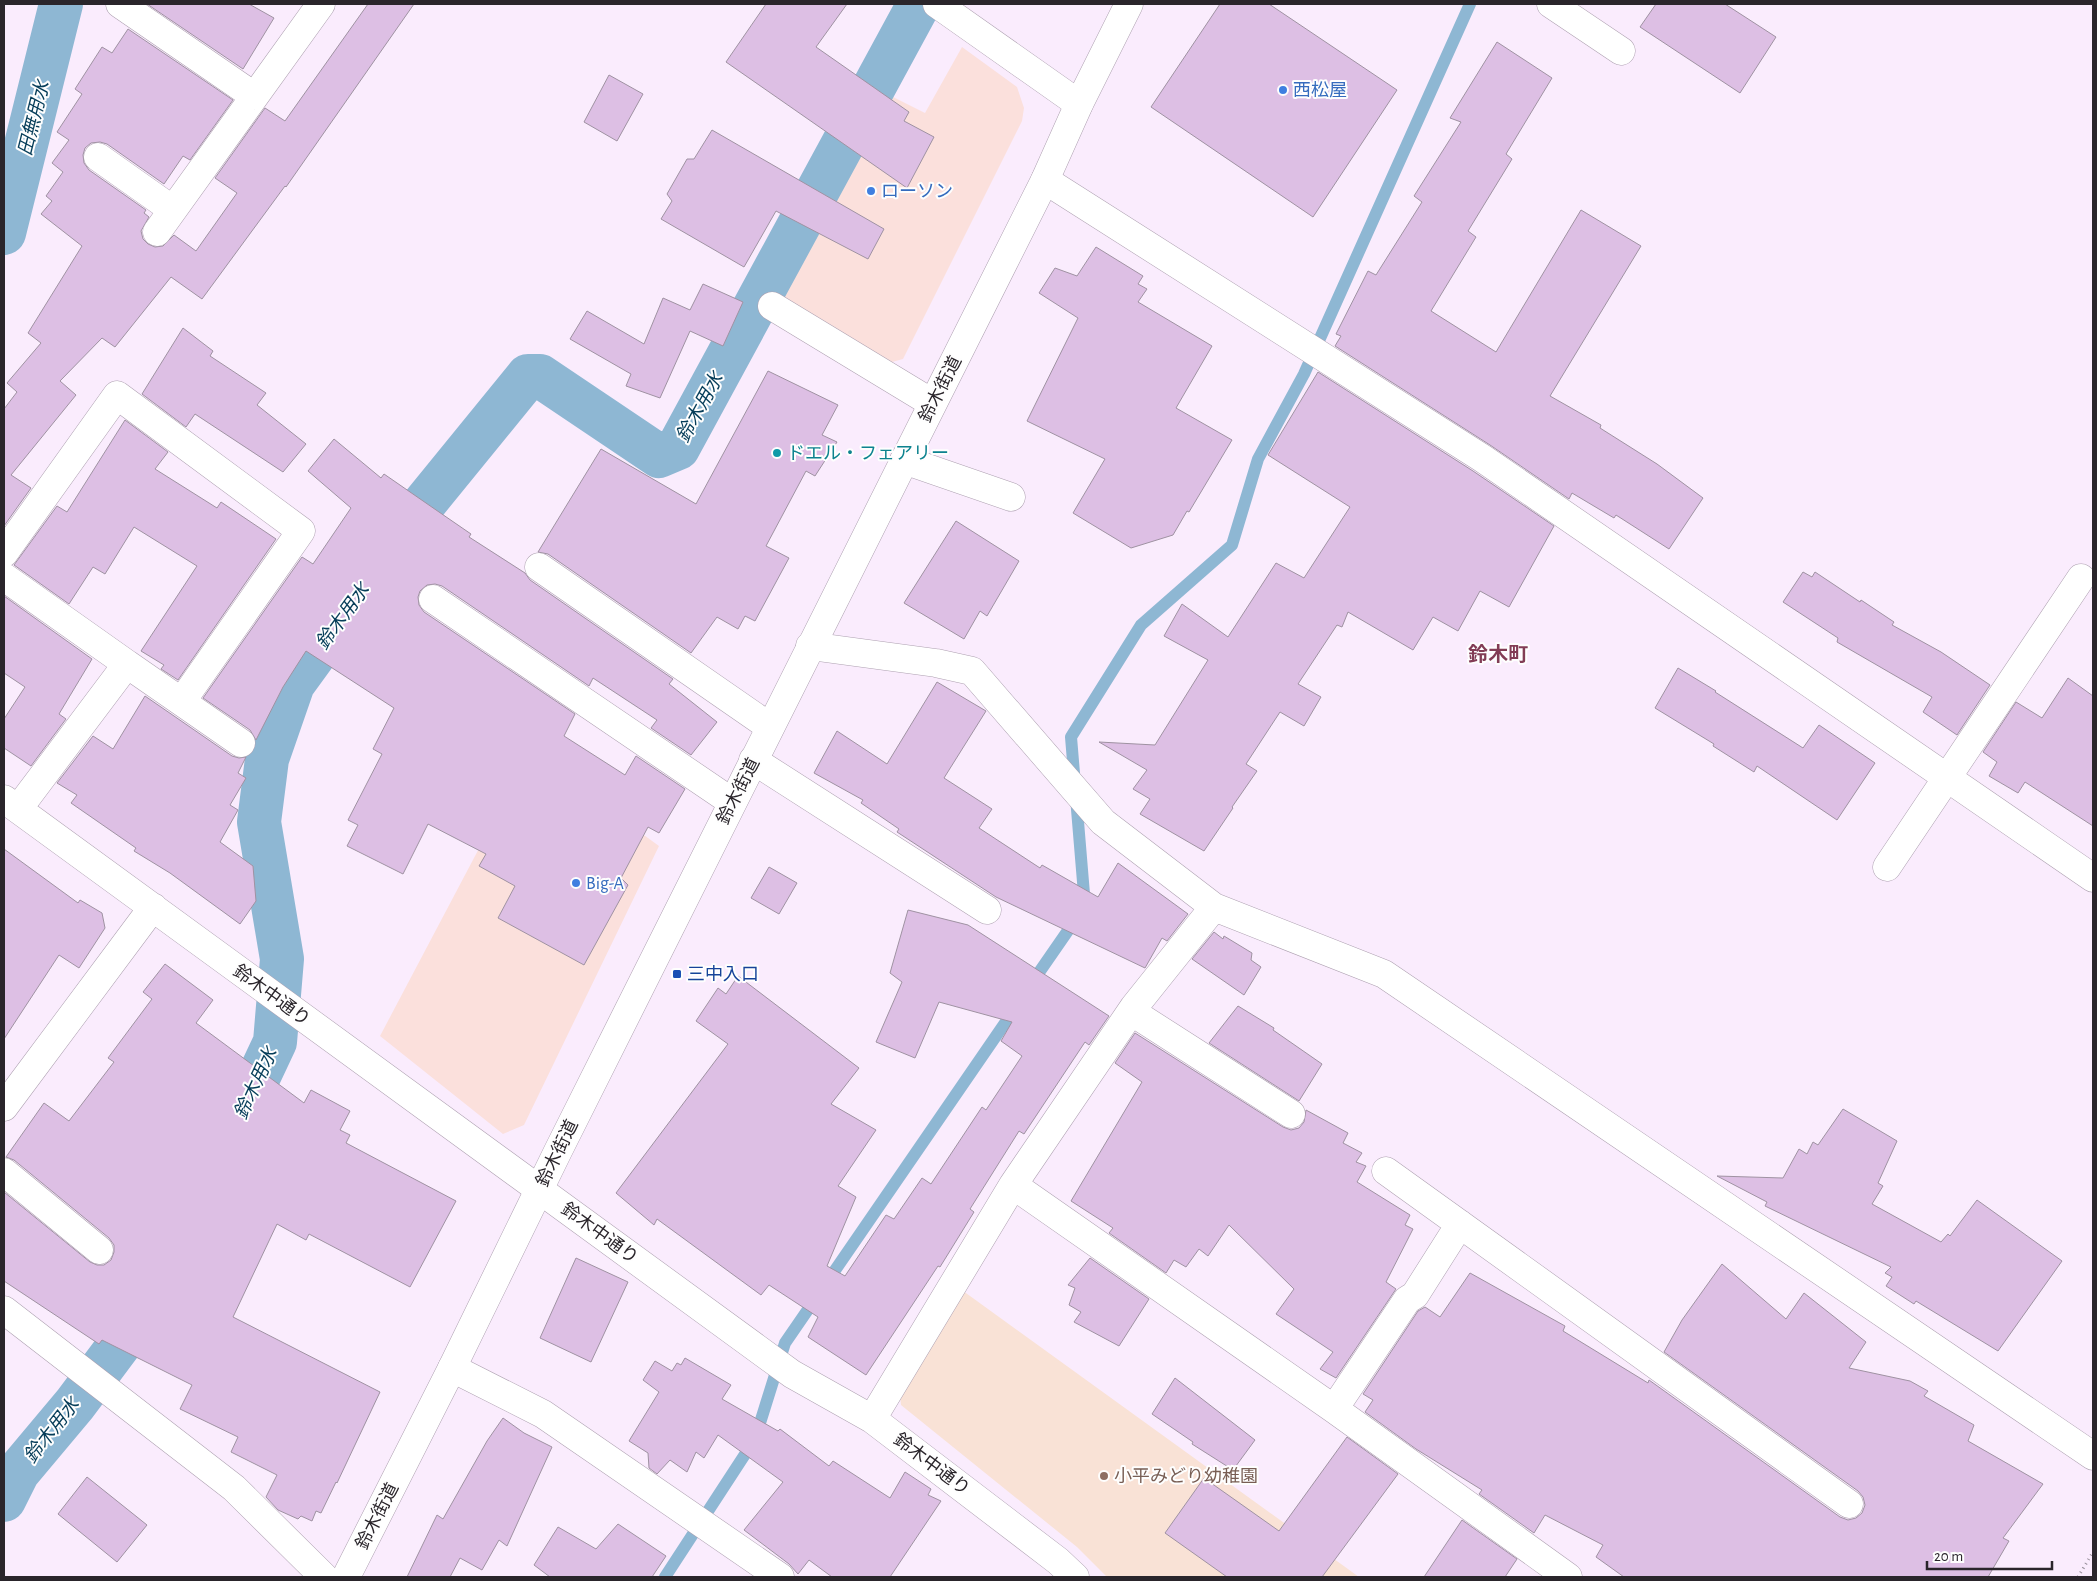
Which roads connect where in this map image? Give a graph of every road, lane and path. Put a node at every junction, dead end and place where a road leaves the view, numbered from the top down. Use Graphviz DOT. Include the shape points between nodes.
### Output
graph roads {
  1 [pos="120,4"];
  2 [pos="321,4"];
  3 [pos="937,4"];
  4 [pos="1129,4"];
  5 [pos="1551,4"];
  6 [pos="1621,51"];
  7 [pos="254,96"];
  8 [pos="1079,104"];
  9 [pos="98,157"];
  10 [pos="1045,180"];
  11 [pos="173,210"];
  12 [pos="157,232"];
  13 [pos="772,306"];
  14 [pos="932,403"];
  15 [pos="904,460"];
  16 [pos="1011,497"];
  17 [pos="4,553"];
  18 [pos="539,567"];
  19 [pos="4,577"];
  20 [pos="2081,578"];
  21 [pos="433,599"];
  22 [pos="810,646"];
  23 [pos="127,664"];
  24 [pos="182,701"];
  25 [pos="770,727"];
  26 [pos="241,743"];
  27 [pos="753,760"];
  28 [pos="1947,778"];
  29 [pos="732,802"];
  30 [pos="11,804"];
  31 [pos="1887,867"];
  32 [pos="2093,878"];
  33 [pos="1214,906"];
  34 [pos="153,908"];
  35 [pos="986,910"];
  36 [pos="1132,1012"];
  37 [pos="4,1107"];
  38 [pos="1292,1114"];
  39 [pos="1386,1171"];
  40 [pos="4,1172"];
  41 [pos="1012,1184"];
  42 [pos="539,1189"];
  43 [pos="1460,1224"];
  44 [pos="99,1250"];
  45 [pos="4,1310"];
  46 [pos="452,1368"];
  47 [pos="1334,1409"];
  48 [pos="872,1419"];
  49 [pos="2093,1456"];
  50 [pos="1848,1504"];
  51 [pos="2093,1552"];
  52 [pos="324,1577"];
  53 [pos="346,1577"];
  54 [pos="780,1577"];
  55 [pos="1075,1577"];
  56 [pos="1568,1577"];
  57 [pos="2078,1577"];
  1 -- 7 [label="street"];
  2 -- 7 [label="street"];
  3 -- 8 [label="street"];
  4 -- 8 [label="street, 鈴木街道"];
  5 -- 6 [label="street"];
  7 -- 11 [label="street"];
  8 -- 10 [label="street, 鈴木街道"];
  9 -- 11 [label="street"];
  10 -- 14 [label="street, 鈴木街道"];
  10 -- 28 [label="street" via="1482,458"];
  11 -- 12 [label="street"];
  13 -- 14 [label="street"];
  14 -- 15 [label="street, 鈴木街道"];
  15 -- 16 [label="street"];
  15 -- 22 [label="street, 鈴木街道"];
  17 -- 24 [label="street" via="117,395 301,531"];
  18 -- 25 [label="street"];
  19 -- 23 [label="street"];
  20 -- 28 [label="street"];
  21 -- 29 [label="street"];
  22 -- 25 [label="street, 鈴木街道"];
  22 -- 33 [label="street" via="972,671 1101,819"];
  23 -- 24 [label="street"];
  23 -- 30 [label="street"];
  24 -- 26 [label="street"];
  25 -- 27 [label="street, 鈴木街道"];
  27 -- 29 [label="street, 鈴木街道"];
  27 -- 35 [label="street"];
  28 -- 31 [label="street"];
  28 -- 32 [label="street"];
  29 -- 42 [label="street, 鈴木街道"];
  30 -- 34 [label="street, 鈴木中通り"];
  33 -- 36 [label="street"];
  33 -- 49 [label="street" via="1384,974"];
  34 -- 37 [label="street"];
  34 -- 42 [label="street, 鈴木中通り"];
  36 -- 38 [label="street"];
  36 -- 41 [label="street"];
  39 -- 43 [label="street"];
  40 -- 44 [label="street"];
  41 -- 47 [label="street"];
  41 -- 48 [label="street"];
  42 -- 46 [label="street, 鈴木街道"];
  42 -- 48 [label="street, 鈴木中通り" via="792,1374"];
  43 -- 47 [label="street" via="1415,1295 1407,1300"];
  43 -- 50 [label="street"];
  45 -- 52 [label="street" via="234,1488"];
  46 -- 53 [label="street, 鈴木街道"];
  46 -- 54 [label="street" via="543,1414"];
  47 -- 56 [label="street"];
  48 -- 55 [label="street, 鈴木中通り"];
  51 -- 57 [label="path"];
}
